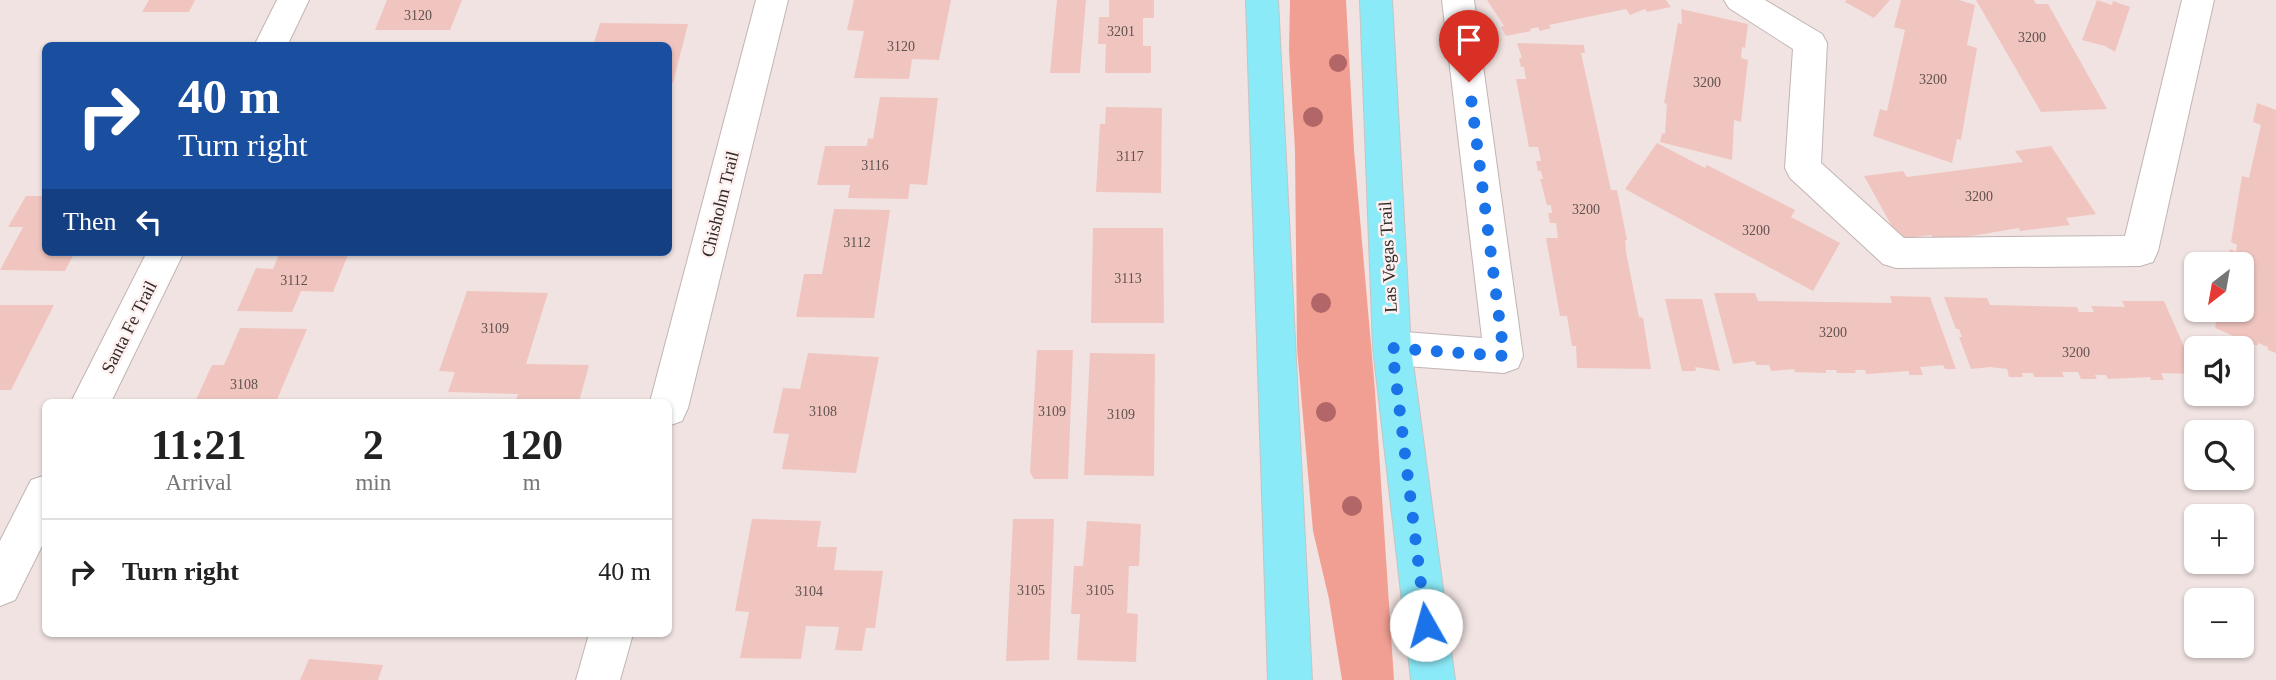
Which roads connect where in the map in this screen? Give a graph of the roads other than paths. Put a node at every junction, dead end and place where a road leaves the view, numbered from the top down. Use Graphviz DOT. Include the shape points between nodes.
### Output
graph roads {
  1 [pos="293,0"];
  2 [pos="772,0"];
  3 [pos="1262,0"];
  4 [pos="1376,0"];
  5 [pos="1458,0"];
  6 [pos="1740,0"];
  7 [pos="2198,0"];
  8 [pos="272,42"];
  9 [pos="164,256"];
  10 [pos="1392,348"];
  11 [pos="92,399"];
  12 [pos="670,399"];
  13 [pos="42,502"];
  14 [pos="0,585"];
  15 [pos="610,637"];
  16 [pos="598,680"];
  17 [pos="1290,680"];
  18 [pos="1433,680"];
  1 -- 8 [label="street"];
  2 -- 12 [label="street, Chisholm Trail"];
  3 -- 17 [label="main road"];
  4 -- 10 [label="main road, Las Vegas Trail"];
  5 -- 10 [label="street" via="1504,356"];
  6 -- 7 [label="street" via="1810,43 1802,168 1896,253 2140,251"];
  9 -- 11 [label="street, Santa Fe Trail"];
  10 -- 18 [label="main road, Las Vegas Trail"];
  13 -- 14 [label="street"];
  15 -- 16 [label="street"];
}
